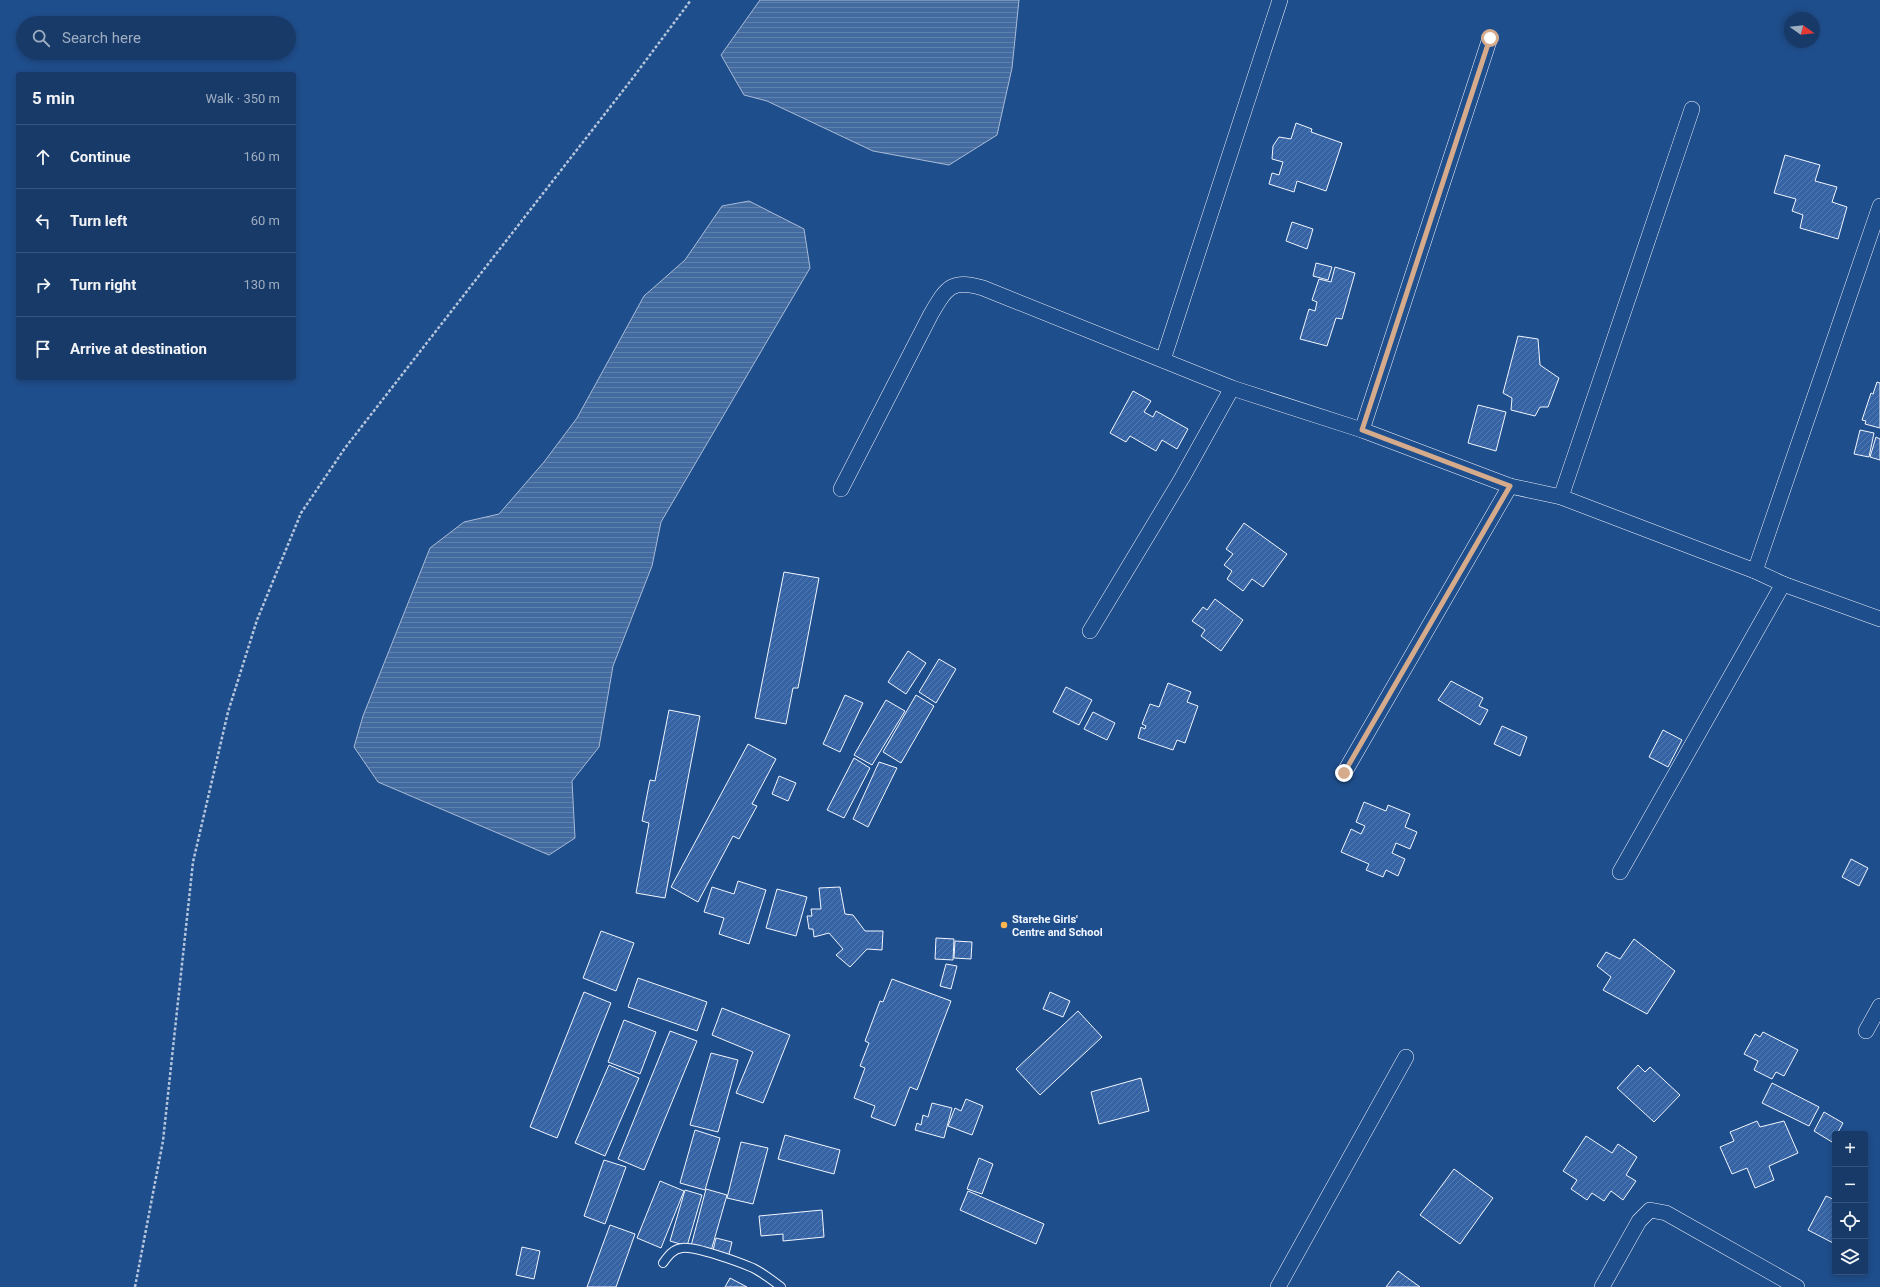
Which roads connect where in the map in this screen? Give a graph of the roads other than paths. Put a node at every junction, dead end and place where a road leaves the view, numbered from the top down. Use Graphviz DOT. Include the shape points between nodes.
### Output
graph roads {
  1 [pos="1280,0"];
  2 [pos="1490,38"];
  3 [pos="1692,108"];
  4 [pos="1880,206"];
  5 [pos="1164,360"];
  6 [pos="1232,388"];
  7 [pos="1362,430"];
  8 [pos="1510,486"];
  9 [pos="841,489"];
  10 [pos="1561,498"];
  11 [pos="1755,571"];
  12 [pos="1783,584"];
  13 [pos="1880,619"];
  14 [pos="1090,631"];
  15 [pos="1344,773"];
  16 [pos="1620,872"];
  17 [pos="1880,1006"];
  18 [pos="1866,1031"];
  19 [pos="1406,1057"];
  20 [pos="663,1263"];
  21 [pos="781,1287"];
  22 [pos="1278,1287"];
  23 [pos="1602,1287"];
  24 [pos="1797,1287"];
  1 -- 5 [label="street"];
  2 -- 7 [label="street"];
  3 -- 10 [label="street"];
  4 -- 11 [label="street"];
  5 -- 6 [label="street"];
  5 -- 9 [label="street" via="983,288 967,283 954,285 943,294 931,314"];
  6 -- 7 [label="street"];
  6 -- 14 [label="street" via="1182,478"];
  7 -- 8 [label="street"];
  8 -- 10 [label="street"];
  8 -- 15 [label="street"];
  10 -- 11 [label="street"];
  11 -- 12 [label="street"];
  12 -- 13 [label="street"];
  12 -- 16 [label="street"];
  17 -- 18 [label="street"];
  19 -- 22 [label="street"];
  20 -- 21 [label="lane" via="676,1250 695,1249 753,1268"];
  23 -- 24 [label="street" via="1639,1221 1650,1210 1666,1212"];
}
